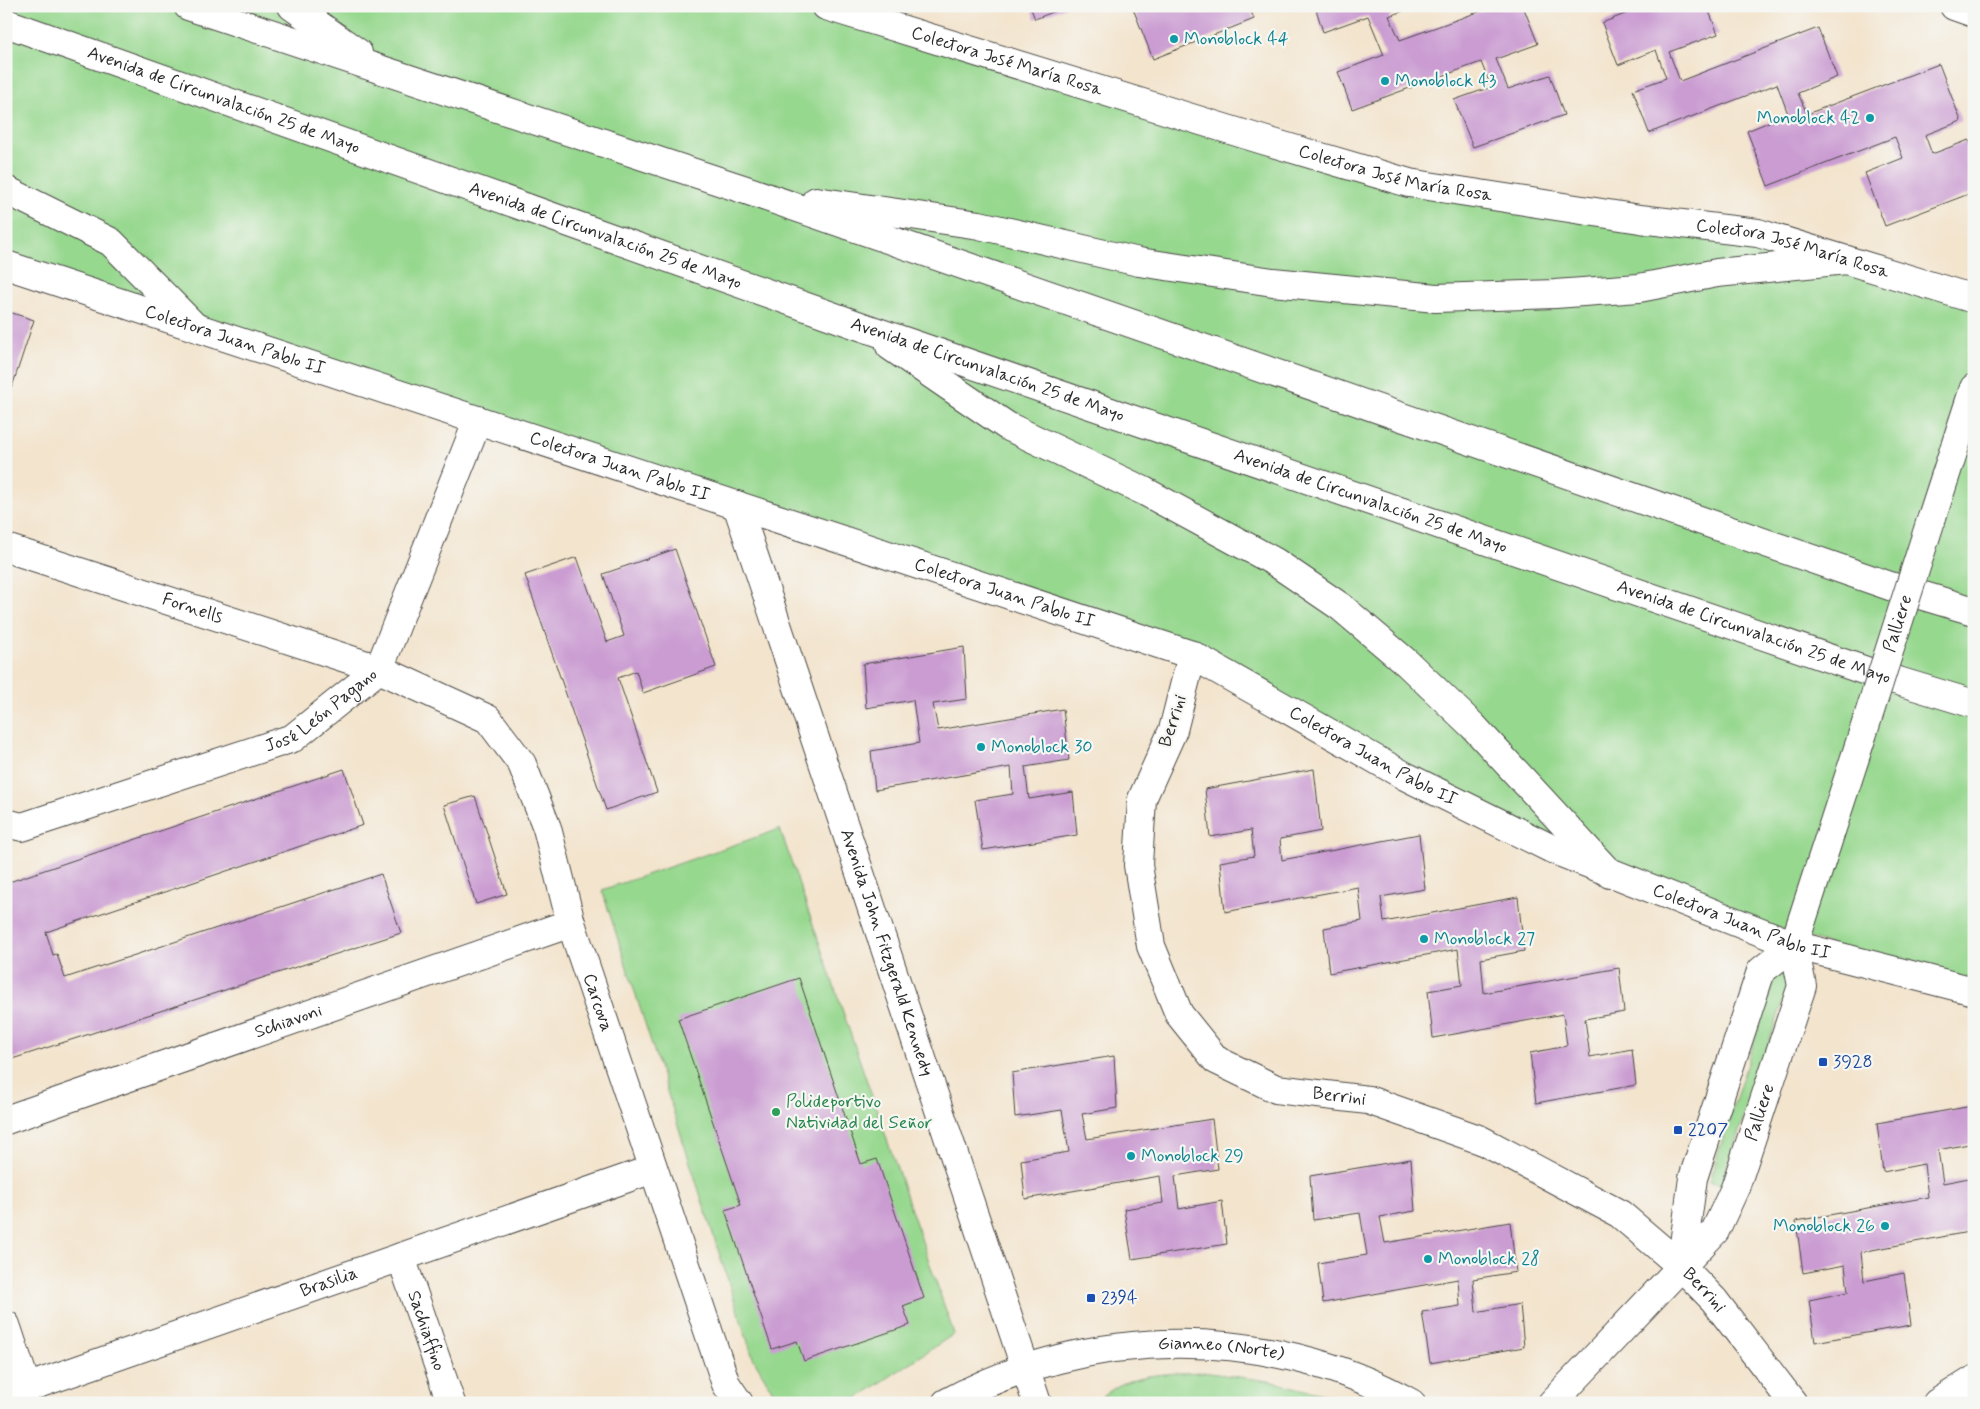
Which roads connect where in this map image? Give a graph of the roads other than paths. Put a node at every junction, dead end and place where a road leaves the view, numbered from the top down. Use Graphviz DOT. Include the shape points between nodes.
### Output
graph roads {
  1 [pos="188,6"];
  2 [pos="292,6"];
  3 [pos="826,6"];
  4 [pos="1954,6"];
  5 [pos="1974,13"];
  6 [pos="6,23"];
  7 [pos="380,68"];
  8 [pos="6,190"];
  9 [pos="746,190"];
  10 [pos="1847,260"];
  11 [pos="6,265"];
  12 [pos="1974,298"];
  13 [pos="860,326"];
  14 [pos="196,327"];
  15 [pos="1974,388"];
  16 [pos="478,420"];
  17 [pos="737,505"];
  18 [pos="6,548"];
  19 [pos="1974,611"];
  20 [pos="1192,655"];
  21 [pos="379,669"];
  22 [pos="1974,704"];
  23 [pos="6,823"];
  24 [pos="1610,874"];
  25 [pos="571,922"];
  26 [pos="1794,945"];
  27 [pos="1974,991"];
  28 [pos="6,1120"];
  29 [pos="653,1168"];
  30 [pos="401,1257"];
  31 [pos="1681,1266"];
  32 [pos="6,1325"];
  33 [pos="1025,1368"];
  34 [pos="1974,1380"];
  35 [pos="17,1391"];
  36 [pos="451,1403"];
  37 [pos="739,1403"];
  38 [pos="946,1403"];
  39 [pos="1036,1403"];
  40 [pos="1411,1403"];
  41 [pos="1552,1403"];
  42 [pos="1793,1403"];
  43 [pos="1937,1403"];
  1 -- 7 [label="main road"];
  2 -- 7 [label="main road"];
  3 -- 10 [label="main road, Colectora José María Rosa" via="1409,183 1640,219 1758,233"];
  4 -- 5 [label="main road"];
  6 -- 13 [label="main road, Avenida de Circunvalación 25 de Mayo"];
  7 -- 9 [label="main road"];
  8 -- 14 [label="main road" via="111,242"];
  9 -- 10 [label="main road" via="979,226 1139,262 1273,282 1436,298 1639,288 1718,274"];
  9 -- 19 [label="main road" via="1890,586"];
  10 -- 12 [label="main road, Colectora José María Rosa"];
  11 -- 14 [label="main road, Colectora Juan Pablo II"];
  13 -- 22 [label="main road, Avenida de Circunvalación 25 de Mayo" via="1874,674"];
  13 -- 24 [label="main road" via="1006,426 1144,491 1276,562 1341,607 1407,662 1473,726"];
  14 -- 16 [label="main road, Colectora Juan Pablo II"];
  15 -- 26 [label="main road, Palliere, bridge"];
  16 -- 17 [label="main road, Colectora Juan Pablo II"];
  16 -- 21 [label="main road, José León Pagano"];
  17 -- 20 [label="main road, Colectora Juan Pablo II"];
  17 -- 33 [label="main road, Avenida John Fitzgerald Kennedy"];
  18 -- 21 [label="main road, Fornells"];
  20 -- 24 [label="main road, Colectora Juan Pablo II" via="1405,776"];
  20 -- 31 [label="main road, Berrini" via="1173,730 1142,799 1138,865 1151,946 1180,1014 1216,1060 1276,1089 1368,1100 1481,1140 1620,1214"];
  21 -- 23 [label="main road, José León Pagano" via="293,738 22,827"];
  21 -- 25 [label="main road, Carcova" via="488,719 522,764 547,828"];
  24 -- 26 [label="main road, Colectora Juan Pablo II"];
  25 -- 28 [label="main road, Schiavoni"];
  25 -- 29 [label="main road, Carcova"];
  26 -- 27 [label="main road, Colectora Juan Pablo II"];
  26 -- 31 [label="main road" via="1761,972 1693,1178"];
  26 -- 31 [label="main road, Palliere" via="1802,986 1735,1188 1714,1231"];
  29 -- 30 [label="main road, Brasilia"];
  29 -- 37 [label="main road, Carcova" via="726,1384"];
  30 -- 35 [label="main road, Brasilia"];
  30 -- 36 [label="main road, Sachiaffino"];
  31 -- 41 [label="main road, Palliere"];
  31 -- 42 [label="main road, Berrini" via="1714,1300"];
  32 -- 35 [label="main road"];
  33 -- 38 [label="main road, Gianneo (Norte)" via="971,1389"];
  33 -- 39 [label="main road, Avenida John Fitzgerald Kennedy"];
  33 -- 40 [label="main road, Gianneo (Norte)" via="1085,1351 1148,1343 1211,1344 1273,1352 1334,1368"];
  34 -- 43 [label="main road"];
}
